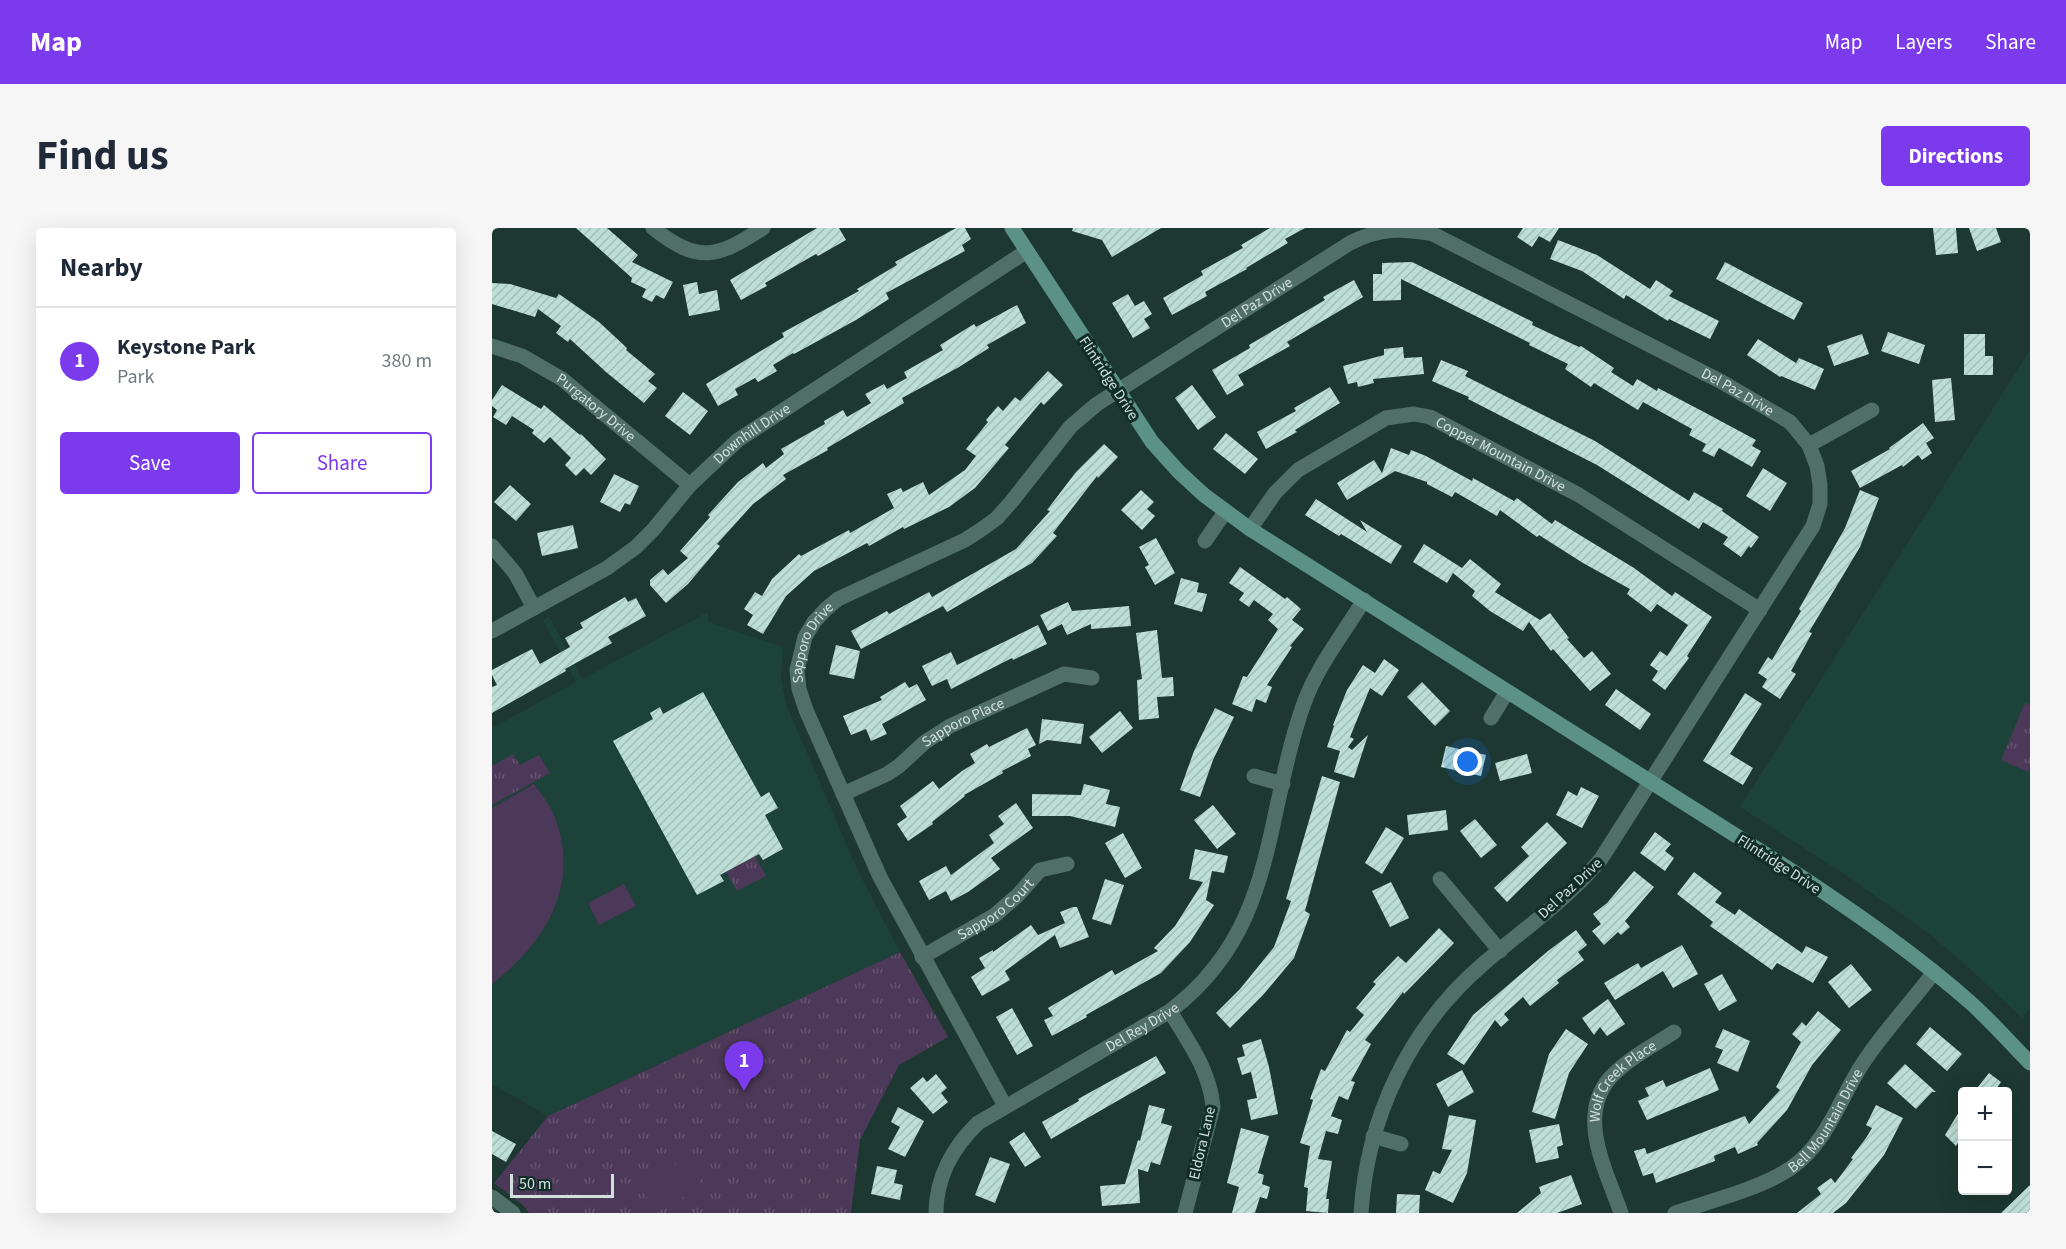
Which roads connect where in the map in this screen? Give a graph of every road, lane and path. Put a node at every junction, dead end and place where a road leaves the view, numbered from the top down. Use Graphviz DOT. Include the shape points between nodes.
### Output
graph roads {
  1 [pos="653,228"];
  2 [pos="763,228"];
  3 [pos="1012,228"];
  4 [pos="1027,251"];
  5 [pos="492,346"];
  6 [pos="1117,392"];
  7 [pos="1872,410"];
  8 [pos="1809,445"];
  9 [pos="690,485"];
  10 [pos="1225,512"];
  11 [pos="1250,529"];
  12 [pos="1205,542"];
  13 [pos="492,546"];
  14 [pos="1364,600"];
  15 [pos="534,608"];
  16 [pos="1760,610"];
  17 [pos="492,631"];
  18 [pos="1092,678"];
  19 [pos="1507,692"];
  20 [pos="1491,718"];
  21 [pos="1254,776"];
  22 [pos="1651,783"];
  23 [pos="1283,784"];
  24 [pos="843,794"];
  25 [pos="1067,864"];
  26 [pos="1440,879"];
  27 [pos="1500,951"];
  28 [pos="922,957"];
  29 [pos="1934,972"];
  30 [pos="1170,1011"];
  31 [pos="1674,1032"];
  32 [pos="2030,1063"];
  33 [pos="1005,1106"];
  34 [pos="1373,1136"];
  35 [pos="1401,1144"];
  36 [pos="492,1197"];
  37 [pos="513,1213"];
  38 [pos="936,1213"];
  39 [pos="1185,1213"];
  40 [pos="1361,1213"];
  41 [pos="1621,1213"];
  42 [pos="1675,1213"];
  1 -- 2 [label="street" via="673,244 702,253 729,248"];
  3 -- 4 [label="street, Flintridge Drive"];
  4 -- 6 [label="street, Flintridge Drive"];
  4 -- 9 [label="street, Downhill Drive" via="753,429"];
  5 -- 9 [label="street, Purgatory Drive" via="562,379"];
  6 -- 8 [label="street, Del Paz Drive" via="1350,243 1381,230 1417,229 1722,382 1790,422"];
  6 -- 10 [label="street, Flintridge Drive" via="1164,456"];
  6 -- 24 [label="street, Sapporo Drive" via="1071,426 998,518 965,540 838,599 814,622 799,655 799,688"];
  7 -- 8 [label="street"];
  8 -- 16 [label="street, Del Paz Drive" via="1820,485 1817,515"];
  9 -- 15 [label="street, Downhill Drive" via="653,530 620,559"];
  10 -- 11 [label="street, Flintridge Drive"];
  10 -- 12 [label="street"];
  11 -- 14 [label="street, Flintridge Drive"];
  11 -- 16 [label="street, Copper Mountain Drive" via="1275,493 1298,470 1386,418 1430,417 1579,495"];
  13 -- 15 [label="street" via="515,573"];
  14 -- 19 [label="street, Flintridge Drive"];
  14 -- 23 [label="street, Del Rey Drive" via="1303,705"];
  15 -- 17 [label="street, Downhill Drive"];
  16 -- 22 [label="street, Del Paz Drive"];
  18 -- 24 [label="street, Sapporo Place" via="1065,674 950,726 888,774"];
  19 -- 20 [label="street"];
  19 -- 22 [label="street, Flintridge Drive"];
  21 -- 23 [label="street"];
  22 -- 27 [label="street, Del Paz Drive" via="1589,875"];
  22 -- 29 [label="street, Flintridge Drive" via="1875,926"];
  23 -- 30 [label="street, Del Rey Drive" via="1260,878 1243,924 1206,980"];
  24 -- 28 [label="street, Sapporo Drive" via="879,877"];
  25 -- 28 [label="street, Sapporo Court" via="1040,870 1001,910"];
  26 -- 27 [label="street"];
  27 -- 34 [label="street, Del Paz Drive" via="1446,1001 1414,1044 1389,1090"];
  28 -- 33 [label="street, Sapporo Drive"];
  29 -- 32 [label="street, Flintridge Drive"];
  29 -- 42 [label="street, Bell Mountain Drive" via="1871,1050 1832,1120 1805,1156 1792,1168 1760,1184"];
  30 -- 33 [label="street, Del Rey Drive"];
  30 -- 39 [label="street, Eldora Lane" via="1202,1066 1212,1093 1211,1121"];
  31 -- 41 [label="street, Wolf Creek Place" via="1615,1074 1595,1106 1596,1137"];
  33 -- 38 [label="street, Del Rey Drive" via="978,1123 953,1153 938,1191"];
  34 -- 35 [label="street"];
  34 -- 40 [label="street, Del Paz Drive"];
  36 -- 37 [label="street"];
}
